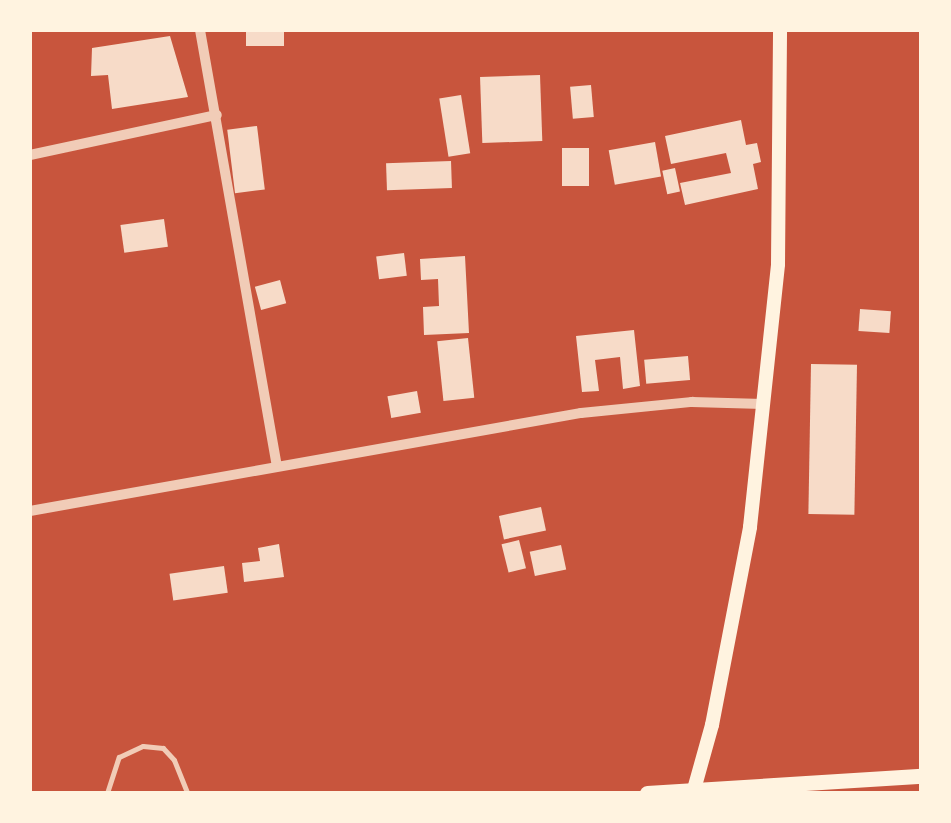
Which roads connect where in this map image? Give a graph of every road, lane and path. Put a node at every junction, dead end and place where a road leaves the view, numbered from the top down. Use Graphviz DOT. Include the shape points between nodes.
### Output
graph roads {
  1 [pos="200,30"];
  2 [pos="780,30"];
  3 [pos="217,115"];
  4 [pos="30,156"];
  5 [pos="763,404"];
  6 [pos="277,466"];
  7 [pos="30,511"];
  8 [pos="921,776"];
  9 [pos="694,791"];
  10 [pos="107,793"];
  11 [pos="187,793"];
  12 [pos="647,793"];
  1 -- 3 [label="street"];
  2 -- 5 [label="main road" via="778,264"];
  3 -- 4 [label="street"];
  3 -- 6 [label="street"];
  5 -- 6 [label="street" via="692,402 581,414"];
  5 -- 9 [label="main road" via="750,527"];
  6 -- 7 [label="street"];
  8 -- 9 [label="highway"];
  9 -- 12 [label="highway"];
  10 -- 11 [label="lane" via="119,757 143,746 164,748"];
}
